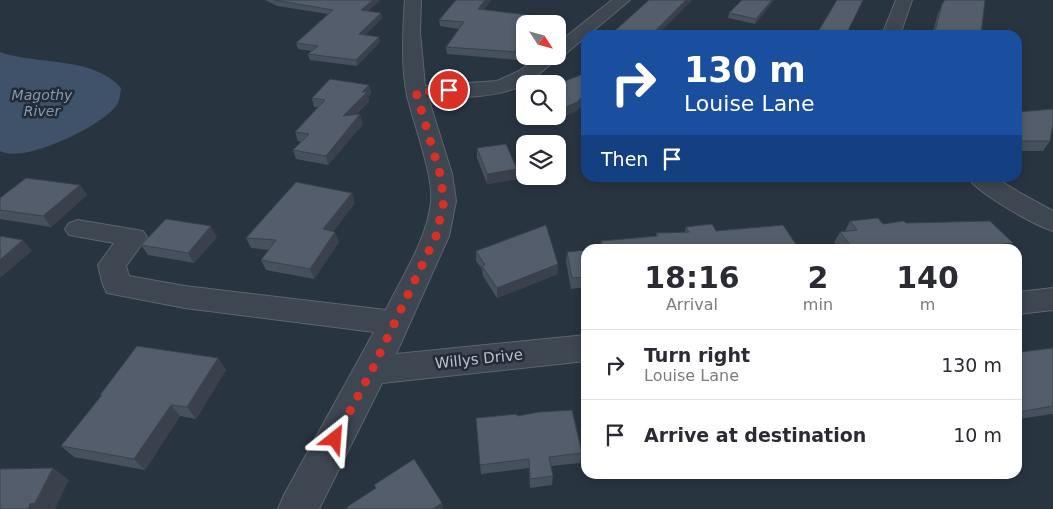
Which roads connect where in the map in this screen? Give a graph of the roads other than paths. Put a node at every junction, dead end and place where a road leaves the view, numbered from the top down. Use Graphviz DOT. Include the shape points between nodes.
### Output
graph roads {
  1 [pos="414,0"];
  2 [pos="622,0"];
  3 [pos="904,0"];
  4 [pos="584,30"];
  5 [pos="893,30"];
  6 [pos="581,33"];
  7 [pos="566,45"];
  8 [pos="540,65"];
  9 [pos="416,92"];
  10 [pos="986,182"];
  11 [pos="1053,222"];
  12 [pos="78,229"];
  13 [pos="1053,299"];
  14 [pos="1022,303"];
  15 [pos="394,324"];
  16 [pos="581,349"];
  17 [pos="372,370"];
  18 [pos="298,509"];
  1 -- 9 [label="street" via="411,32"];
  2 -- 4 [label="street"];
  3 -- 5 [label="street"];
  6 -- 7 [label="street"];
  8 -- 9 [label="street" via="508,85"];
  9 -- 15 [label="street" via="440,174 444,201 436,236"];
  10 -- 11 [label="street"];
  12 -- 15 [label="street" via="134,237 112,265 117,286"];
  13 -- 14 [label="street"];
  15 -- 17 [label="street"];
  16 -- 17 [label="street, Willys Drive"];
  17 -- 18 [label="street"];
}
